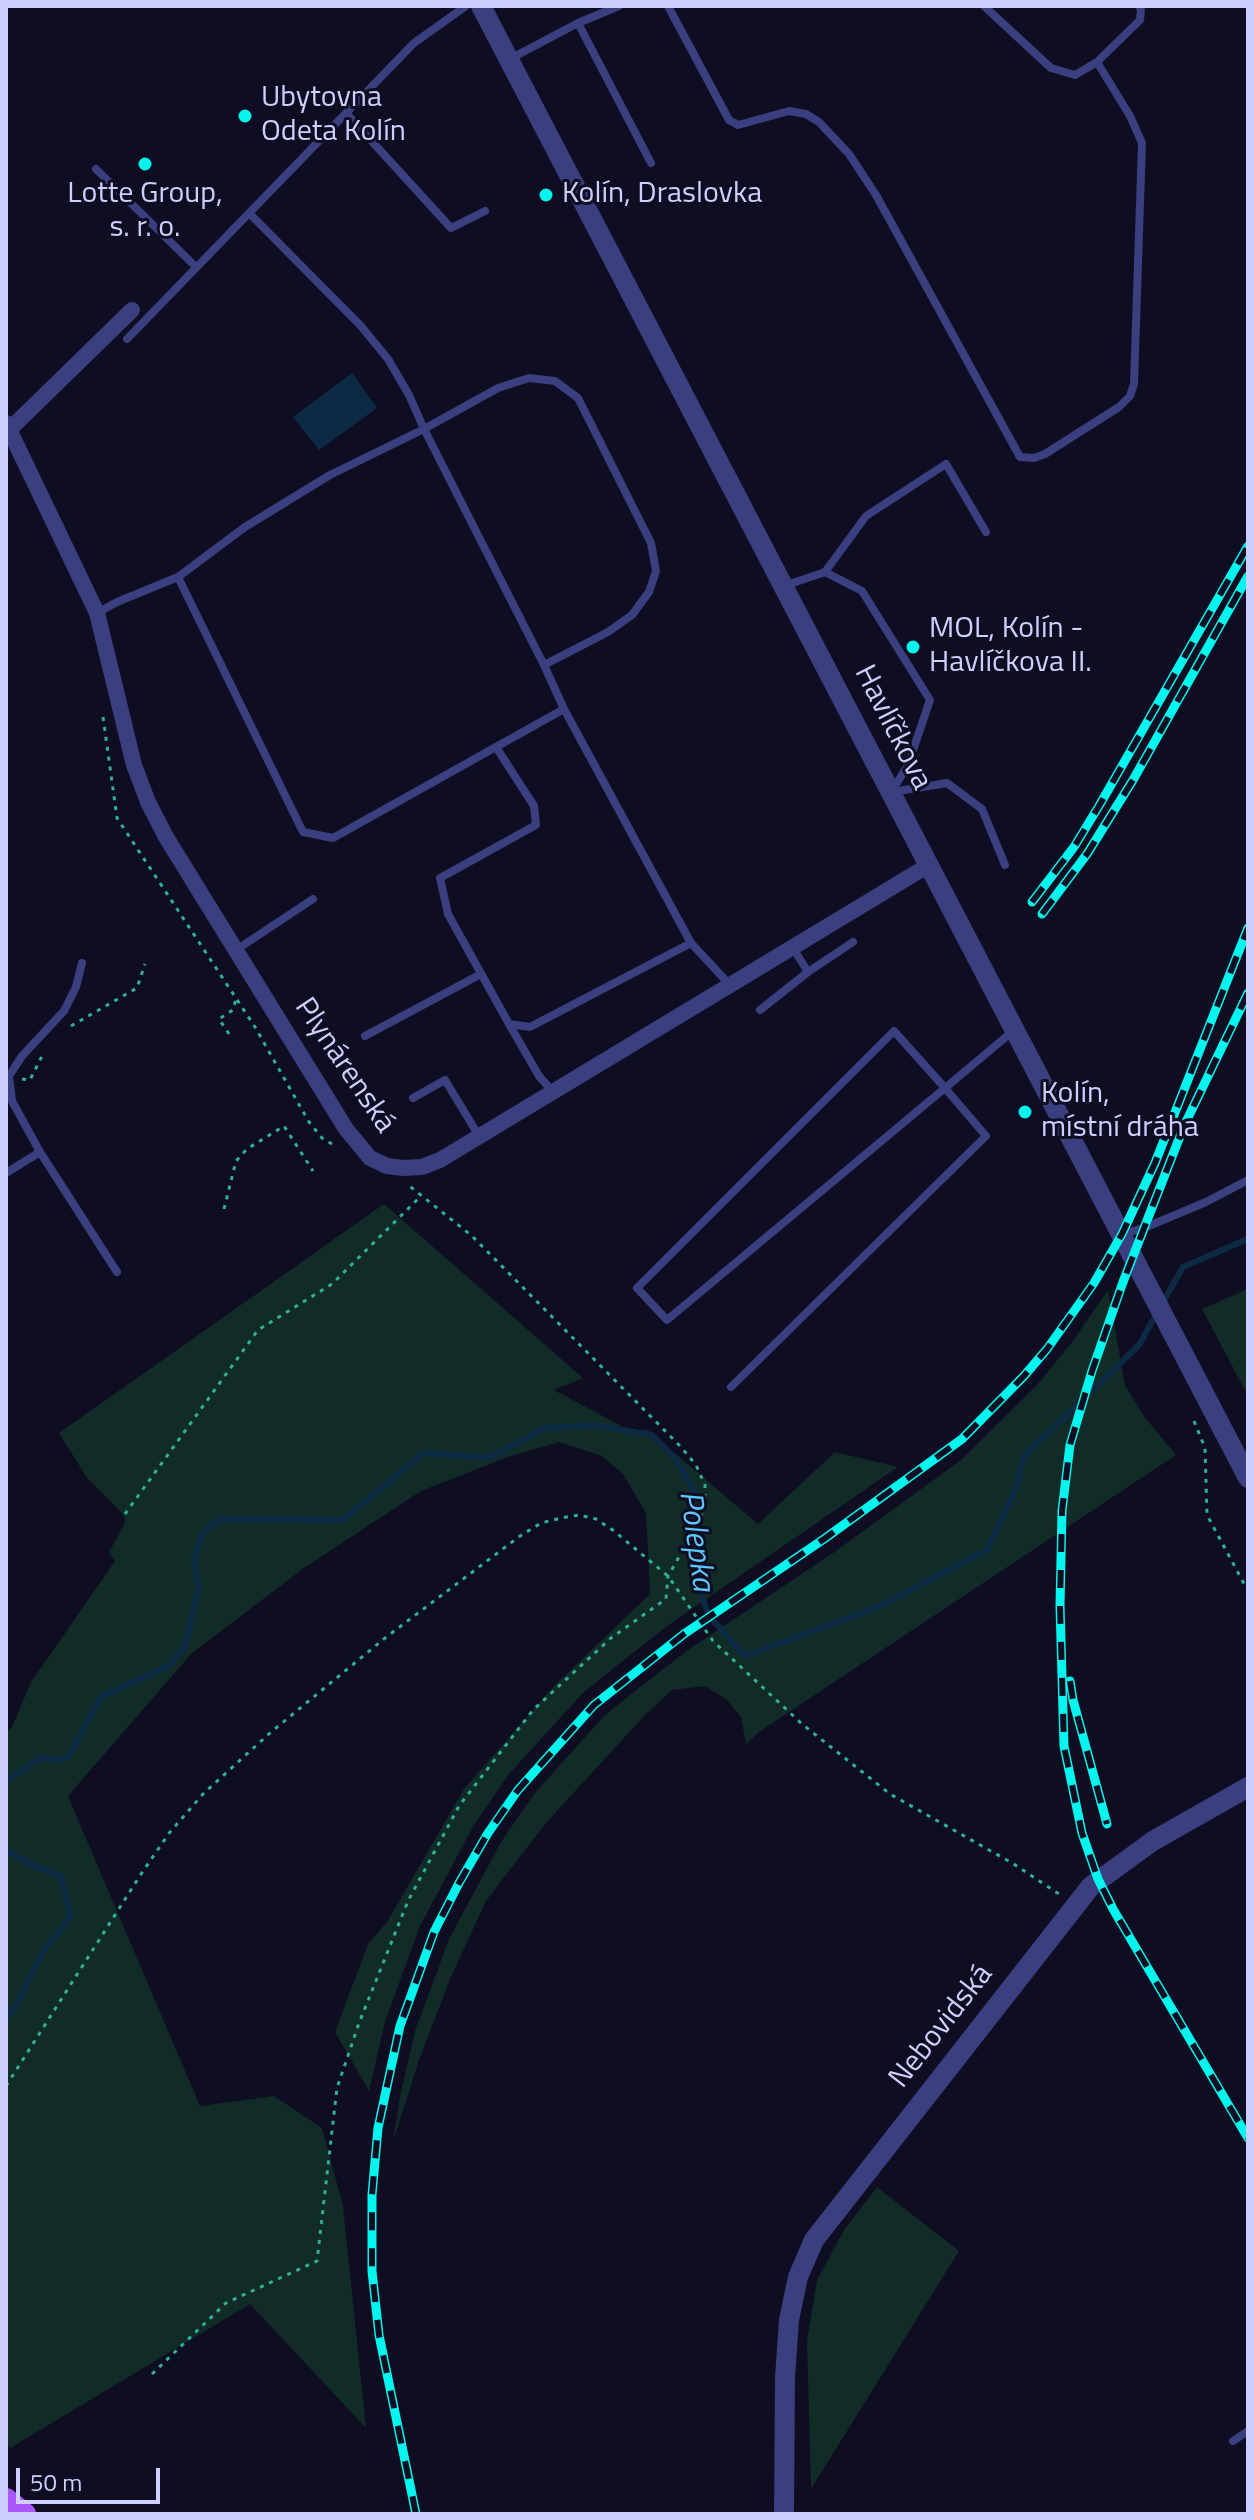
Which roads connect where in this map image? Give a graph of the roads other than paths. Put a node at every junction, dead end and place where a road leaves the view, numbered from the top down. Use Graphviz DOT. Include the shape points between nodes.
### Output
graph roads {
  1 [pos="466,6"];
  2 [pos="481,6"];
  3 [pos="619,6"];
  4 [pos="668,6"];
  5 [pos="984,6"];
  6 [pos="1139,6"];
  7 [pos="578,23"];
  8 [pos="508,60"];
  9 [pos="1097,62"];
  10 [pos="346,113"];
  11 [pos="651,163"];
  12 [pos="96,169"];
  13 [pos="485,211"];
  14 [pos="249,213"];
  15 [pos="196,267"];
  16 [pos="132,310"];
  17 [pos="127,339"];
  18 [pos="7,427"];
  19 [pos="424,429"];
  20 [pos="986,532"];
  21 [pos="825,572"];
  22 [pos="178,577"];
  23 [pos="784,586"];
  24 [pos="97,613"];
  25 [pos="544,665"];
  26 [pos="564,709"];
  27 [pos="496,747"];
  28 [pos="891,792"];
  29 [pos="929,865"];
  30 [pos="1005,865"];
  31 [pos="313,899"];
  32 [pos="853,942"];
  33 [pos="691,943"];
  34 [pos="792,947"];
  35 [pos="236,950"];
  36 [pos="82,963"];
  37 [pos="808,972"];
  38 [pos="481,974"];
  39 [pos="730,985"];
  40 [pos="760,1010"];
  41 [pos="509,1024"];
  42 [pos="1014,1030"];
  43 [pos="365,1036"];
  44 [pos="945,1088"];
  45 [pos="553,1092"];
  46 [pos="413,1098"];
  47 [pos="479,1136"];
  48 [pos="40,1152"];
  49 [pos="6,1173"];
  50 [pos="1248,1180"];
  51 [pos="1122,1234"];
  52 [pos="117,1272"];
  53 [pos="731,1387"];
  54 [pos="1248,1478"];
  55 [pos="1248,1787"];
  56 [pos="1248,2431"];
  57 [pos="1233,2441"];
  58 [pos="6,2499"];
  59 [pos="25,2514"];
  60 [pos="784,2514"];
  1 -- 10 [label="lane" via="414,43"];
  2 -- 8 [label="street, Havlíčkova"];
  3 -- 7 [label="lane"];
  4 -- 9 [label="lane" via="729,120 738,125 789,111 806,114 849,154 1020,457 1034,458 1058,447 1119,407 1134,384 1142,143"];
  5 -- 9 [label="lane" via="1051,68 1075,75"];
  6 -- 9 [label="lane" via="1140,20"];
  7 -- 8 [label="lane"];
  7 -- 11 [label="lane"];
  8 -- 23 [label="street, Havlíčkova"];
  10 -- 13 [label="lane" via="451,228"];
  10 -- 14 [label="lane"];
  12 -- 15 [label="lane"];
  14 -- 15 [label="lane"];
  14 -- 19 [label="lane" via="388,359"];
  15 -- 17 [label="lane"];
  16 -- 18 [label="street"];
  18 -- 24 [label="street, Plynárenská"];
  19 -- 22 [label="lane" via="330,475 245,527"];
  19 -- 25 [label="lane"];
  19 -- 25 [label="lane" via="498,388 529,378 555,381 578,398 651,543 656,571 632,615"];
  20 -- 21 [label="lane" via="946,464 866,516"];
  21 -- 23 [label="lane"];
  21 -- 28 [label="lane" via="862,591 930,700 908,765"];
  22 -- 24 [label="lane"];
  22 -- 27 [label="lane" via="303,832 333,838"];
  23 -- 28 [label="street, Havlíčkova"];
  24 -- 35 [label="street, Plynárenská" via="148,802"];
  25 -- 26 [label="lane"];
  26 -- 27 [label="lane"];
  26 -- 33 [label="lane"];
  27 -- 38 [label="lane" via="534,806 536,825 440,878 448,914"];
  28 -- 29 [label="street, Havlíčkova"];
  28 -- 30 [label="lane" via="947,783 982,809"];
  29 -- 34 [label="street, Plynárenská"];
  29 -- 42 [label="street, Havlíčkova"];
  31 -- 35 [label="lane"];
  32 -- 37 [label="lane"];
  33 -- 39 [label="lane"];
  33 -- 41 [label="lane" via="530,1027"];
  34 -- 37 [label="lane"];
  34 -- 39 [label="street, Plynárenská"];
  35 -- 47 [label="street, Plynárenská" via="346,1129 370,1158 387,1166 422,1167"];
  36 -- 48 [label="lane" via="64,1011 9,1076 12,1101"];
  37 -- 40 [label="lane"];
  38 -- 41 [label="lane"];
  38 -- 43 [label="lane"];
  39 -- 45 [label="street, Plynárenská"];
  41 -- 45 [label="lane"];
  42 -- 44 [label="lane"];
  42 -- 51 [label="street, Havlíčkova"];
  44 -- 44 [label="lane" via="894,1031 637,1288 667,1320"];
  44 -- 53 [label="lane" via="986,1136"];
  45 -- 47 [label="street, Plynárenská"];
  46 -- 47 [label="lane" via="445,1080"];
  48 -- 49 [label="lane"];
  48 -- 52 [label="lane"];
  50 -- 51 [label="lane"];
  51 -- 54 [label="street, Havlíčkova"];
  55 -- 60 [label="street, Nebovidská" via="1124,1860 1091,1886 814,2240 798,2277 789,2320"];
  56 -- 57 [label="lane"];
  58 -- 59 [label="main road"];
}
